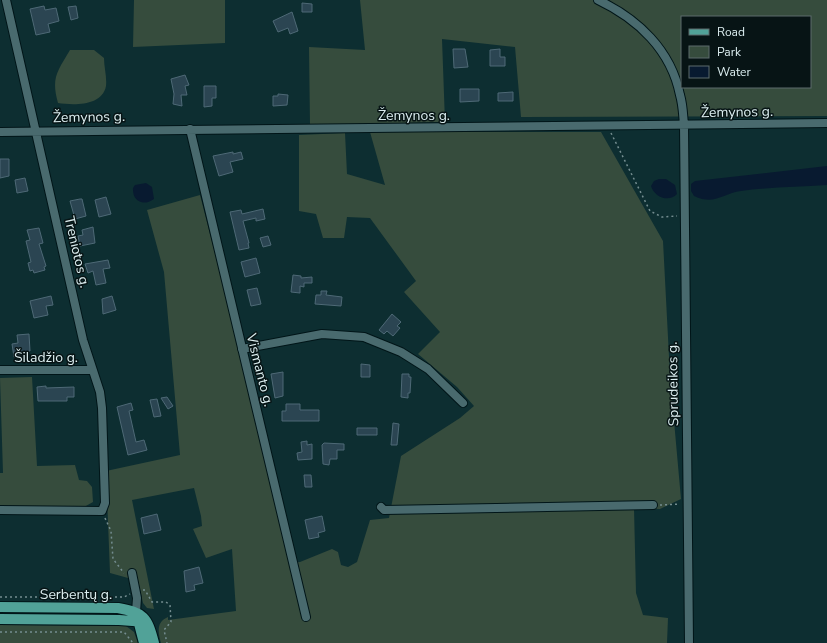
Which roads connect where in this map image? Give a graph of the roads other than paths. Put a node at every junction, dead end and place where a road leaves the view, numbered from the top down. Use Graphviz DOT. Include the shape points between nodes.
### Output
graph roads {
  1 [pos="6,0"];
  2 [pos="598,0"];
  3 [pos="827,123"];
  4 [pos="684,126"];
  5 [pos="190,129"];
  6 [pos="36,131"];
  7 [pos="0,132"];
  8 [pos="242,349"];
  9 [pos="0,370"];
  10 [pos="92,370"];
  11 [pos="463,403"];
  12 [pos="653,505"];
  13 [pos="381,507"];
  14 [pos="0,510"];
  15 [pos="132,573"];
  16 [pos="0,607"];
  17 [pos="136,612"];
  18 [pos="306,617"];
  19 [pos="0,619"];
  20 [pos="142,622"];
  21 [pos="144,643"];
  22 [pos="154,643"];
  23 [pos="689,643"];
  1 -- 6 [label="street, Treniotos g."];
  2 -- 4 [label="street, Sprudeikos g." via="619,10 643,28 662,52 675,75 681,95"];
  3 -- 4 [label="street, Žemynos g."];
  4 -- 5 [label="street, Žemynos g."];
  4 -- 23 [label="street, Sprudeikos g."];
  5 -- 6 [label="street, Žemynos g."];
  5 -- 8 [label="street, Vismanto g."];
  6 -- 7 [label="street, Žemynos g."];
  6 -- 10 [label="street, Treniotos g."];
  8 -- 11 [label="street" via="322,334 364,337 401,352 428,369"];
  8 -- 18 [label="street, Vismanto g."];
  9 -- 10 [label="street, Šiladžio g."];
  10 -- 14 [label="street, Treniotos g." via="100,392 102,408 105,502 102,511"];
  12 -- 13 [label="street" via="384,510"];
  15 -- 17 [label="street"];
  16 -- 17 [label="main road, Serbentų g." via="118,608"];
  17 -- 20 [label="main road"];
  19 -- 20 [label="main road, Serbentų g."];
  20 -- 21 [label="main road"];
  20 -- 22 [label="main road"];
}
